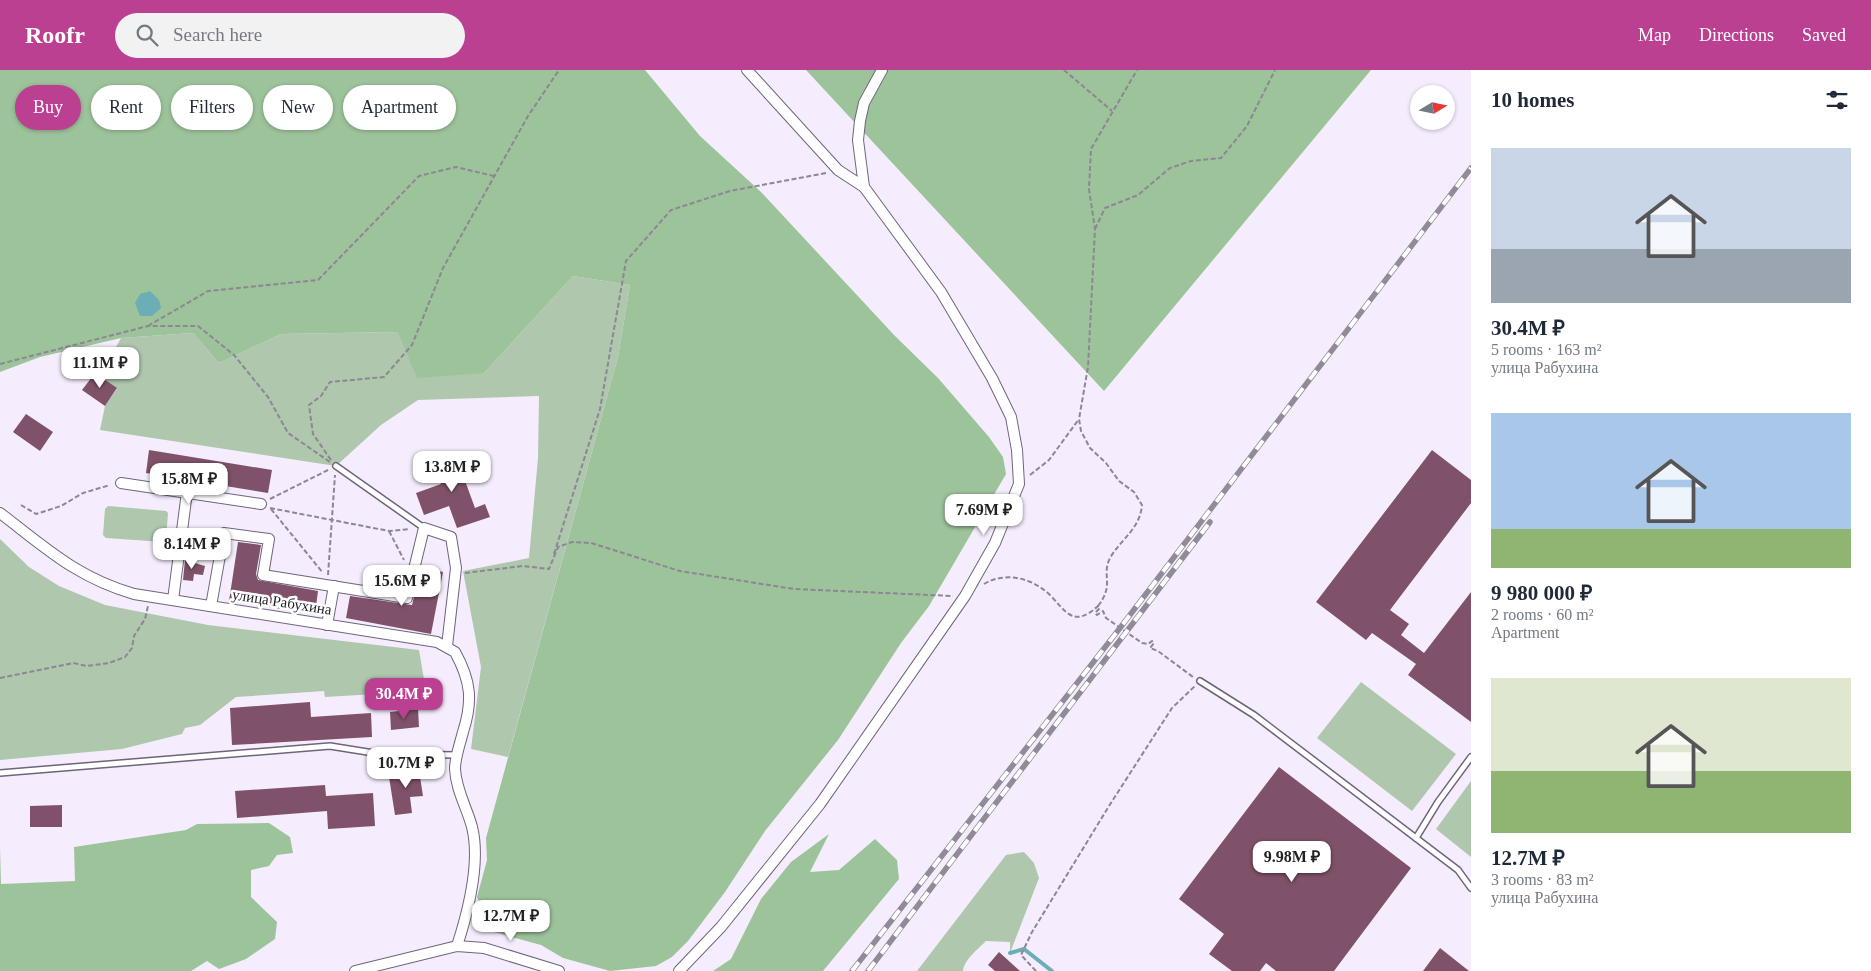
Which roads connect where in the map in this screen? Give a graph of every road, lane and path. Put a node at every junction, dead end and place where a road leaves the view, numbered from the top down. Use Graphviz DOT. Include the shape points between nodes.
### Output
graph roads {
  1 [pos="559,70"];
  2 [pos="747,70"];
  3 [pos="882,70"];
  4 [pos="1064,70"];
  5 [pos="1137,70"];
  6 [pos="1275,70"];
  7 [pos="1112,111"];
  8 [pos="838,170"];
  9 [pos="494,176"];
  10 [pos="864,187"];
  11 [pos="1095,229"];
  12 [pos="148,326"];
  13 [pos="0,364"];
  14 [pos="1079,419"];
  15 [pos="336,466"];
  16 [pos="121,483"];
  17 [pos="1019,484"];
  18 [pos="187,492"];
  19 [pos="261,504"];
  20 [pos="21,505"];
  21 [pos="271,509"];
  22 [pos="0,513"];
  23 [pos="332,520"];
  24 [pos="424,528"];
  25 [pos="389,531"];
  26 [pos="549,568"];
  27 [pos="455,572"];
  28 [pos="413,575"];
  29 [pos="334,586"];
  30 [pos="965,596"];
  31 [pos="149,597"];
  32 [pos="173,600"];
  33 [pos="211,606"];
  34 [pos="1098,606"];
  35 [pos="327,625"];
  36 [pos="448,646"];
  37 [pos="0,678"];
  38 [pos="1200,681"];
  39 [pos="457,755"];
  40 [pos="1471,757"];
  41 [pos="0,773"];
  42 [pos="1416,838"];
  43 [pos="1471,888"];
  44 [pos="457,946"];
  45 [pos="355,971"];
  46 [pos="559,971"];
  47 [pos="679,971"];
  48 [pos="1036,971"];
  1 -- 9 [label="path"];
  2 -- 8 [label="street"];
  3 -- 10 [label="street" via="864,103 860,121 858,140"];
  4 -- 7 [label="path"];
  5 -- 7 [label="path"];
  6 -- 11 [label="path" via="1246,126 1221,158 1191,161 1170,168 1138,195 1105,208"];
  7 -- 11 [label="path" via="1091,149 1089,189"];
  8 -- 10 [label="street"];
  8 -- 26 [label="path" via="730,191 671,210 626,261 600,409"];
  9 -- 12 [label="path" via="456,166 419,176 318,280 208,291"];
  9 -- 15 [label="path" via="443,268 412,345 384,377 330,382 321,396 309,405 313,434"];
  10 -- 17 [label="street" via="941,292 992,378 1010,417 1018,450"];
  11 -- 14 [label="path" via="1088,367"];
  12 -- 13 [label="path"];
  12 -- 15 [label="path" via="198,326 234,355 268,396 288,433"];
  14 -- 17 [label="path" via="1050,460"];
  14 -- 34 [label="path" via="1090,448 1119,481 1134,492 1142,505 1137,524 1107,566 1108,590"];
  15 -- 19 [label="path"];
  15 -- 23 [label="path"];
  15 -- 24 [label="lane"];
  16 -- 18 [label="street"];
  16 -- 20 [label="path" via="83,493 61,506 36,514"];
  17 -- 30 [label="street" via="995,543"];
  18 -- 19 [label="street"];
  18 -- 32 [label="street"];
  19 -- 21 [label="path"];
  21 -- 23 [label="path"];
  21 -- 23 [label="path" via="328,579"];
  22 -- 31 [label="street, улица Рабухина" via="72,568 114,588"];
  23 -- 25 [label="path"];
  24 -- 25 [label="path"];
  24 -- 27 [label="street" via="451,537"];
  24 -- 28 [label="street"];
  25 -- 28 [label="path"];
  26 -- 27 [label="path" via="523,566 487,572"];
  26 -- 30 [label="path" via="558,547 572,542 591,543 680,571 794,589"];
  27 -- 36 [label="street"];
  28 -- 29 [label="street" via="407,598"];
  29 -- 33 [label="street" via="263,575 269,539 224,533"];
  29 -- 35 [label="street"];
  30 -- 34 [label="path" via="994,578 1013,577 1039,587 1064,613 1073,616 1091,612"];
  30 -- 47 [label="street" via="820,804 721,927"];
  31 -- 32 [label="street, улица Рабухина"];
  31 -- 37 [label="path" via="146,618 125,657 109,663 87,666 73,663"];
  32 -- 33 [label="street, улица Рабухина"];
  33 -- 35 [label="street, улица Рабухина"];
  34 -- 38 [label="path" via="1097,615 1103,611 1106,618 1142,643 1150,644 1152,641 1151,650 1158,651"];
  35 -- 36 [label="street, улица Рабухина"];
  36 -- 39 [label="street" via="462,663 471,703"];
  38 -- 42 [label="lane" via="1254,715"];
  38 -- 48 [label="path" via="1172,708 1032,932 1021,955"];
  39 -- 41 [label="lane" via="380,754 330,746"];
  39 -- 44 [label="street" via="455,770 472,825 476,859"];
  40 -- 42 [label="lane"];
  42 -- 43 [label="lane" via="1458,870"];
  44 -- 45 [label="street"];
  44 -- 46 [label="street" via="484,948"];
}
